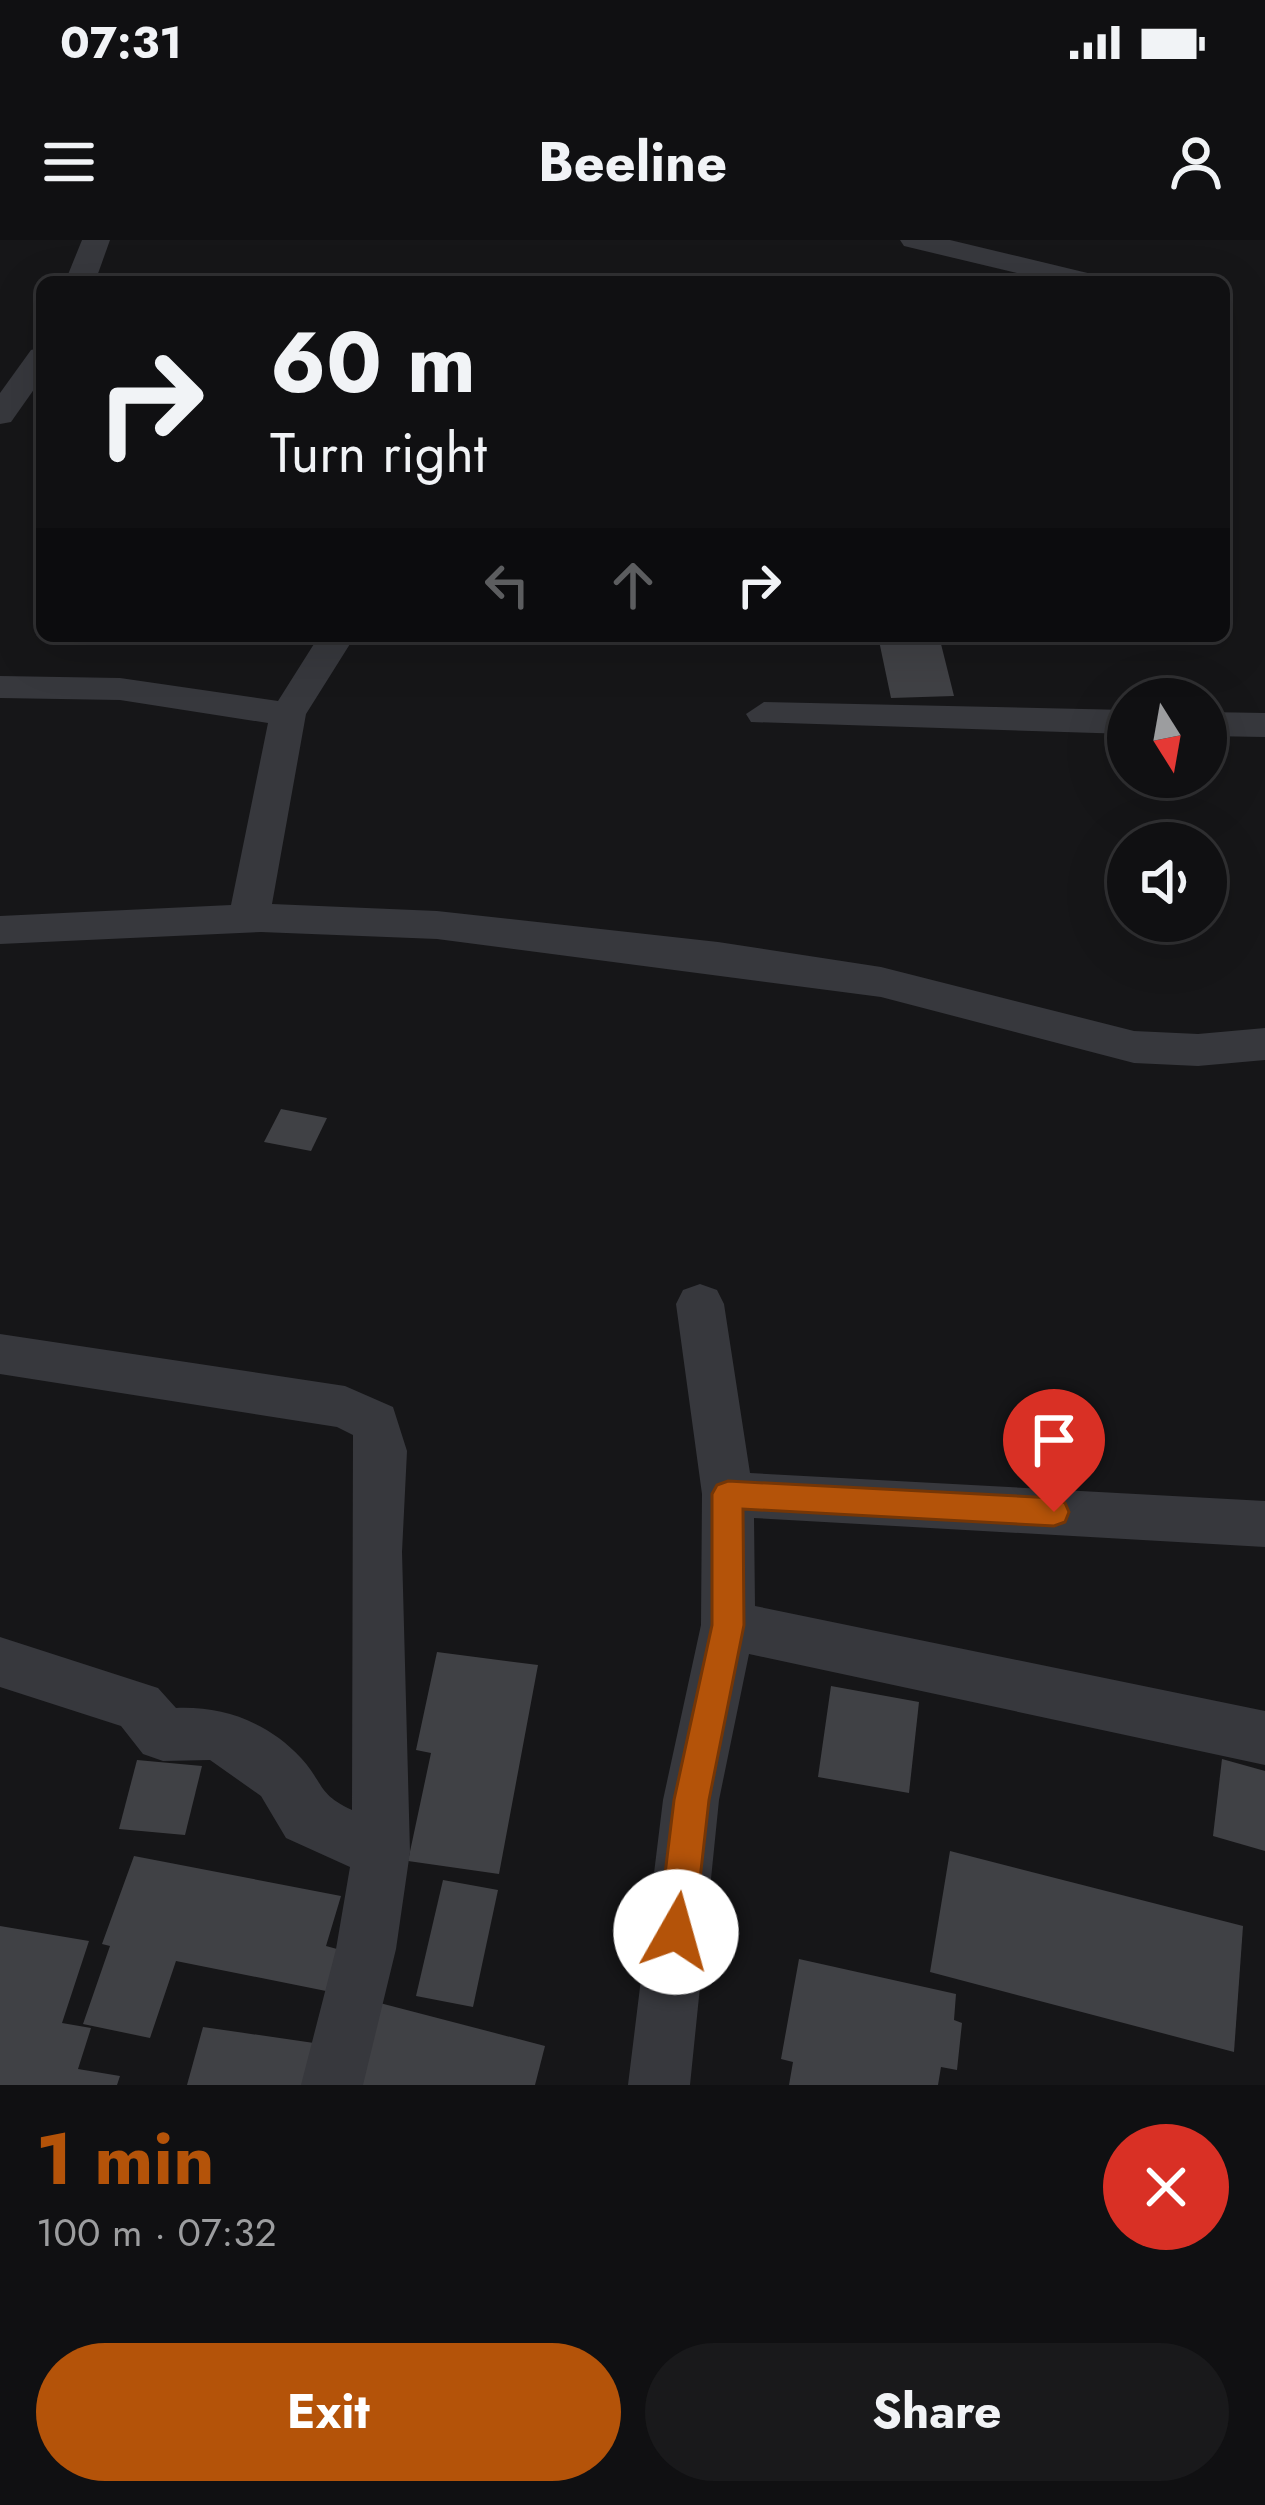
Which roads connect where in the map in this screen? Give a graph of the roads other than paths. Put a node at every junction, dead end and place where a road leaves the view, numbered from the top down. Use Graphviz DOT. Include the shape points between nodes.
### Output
graph roads {
  1 [pos="96,240"];
  2 [pos="914,240"];
  3 [pos="82,276"];
  4 [pos="1065,276"];
  5 [pos="36,364"];
  6 [pos="0,415"];
  7 [pos="333,642"];
  8 [pos="0,687"];
  9 [pos="288,714"];
  10 [pos="764,714"];
  11 [pos="1107,722"];
  12 [pos="1227,724"];
  13 [pos="1265,725"];
  14 [pos="248,919"];
  15 [pos="0,930"];
  16 [pos="1265,1044"];
  17 [pos="700,1304"];
  18 [pos="0,1354"];
  19 [pos="728,1494"];
  20 [pos="1265,1524"];
  21 [pos="728,1625"];
  22 [pos="0,1662"];
  23 [pos="1265,1738"];
  24 [pos="381,1852"];
  25 [pos="332,2085"];
  26 [pos="659,2085"];
  1 -- 3 [label="street"];
  2 -- 4 [label="street"];
  5 -- 6 [label="street"];
  7 -- 9 [label="street"];
  8 -- 9 [label="street" via="120,689"];
  9 -- 14 [label="street"];
  10 -- 11 [label="street"];
  12 -- 13 [label="street"];
  14 -- 15 [label="street"];
  14 -- 16 [label="street" via="436,926 718,957 880,982 1134,1047"];
  17 -- 19 [label="street"];
  18 -- 24 [label="street" via="345,1407 375,1422 382,1451"];
  19 -- 20 [label="street"];
  19 -- 21 [label="street"];
  21 -- 23 [label="street"];
  21 -- 26 [label="street" via="692,1800"];
  22 -- 24 [label="street" via="139,1706 163,1735 218,1733 281,1777 306,1818"];
  24 -- 25 [label="street"];
}
